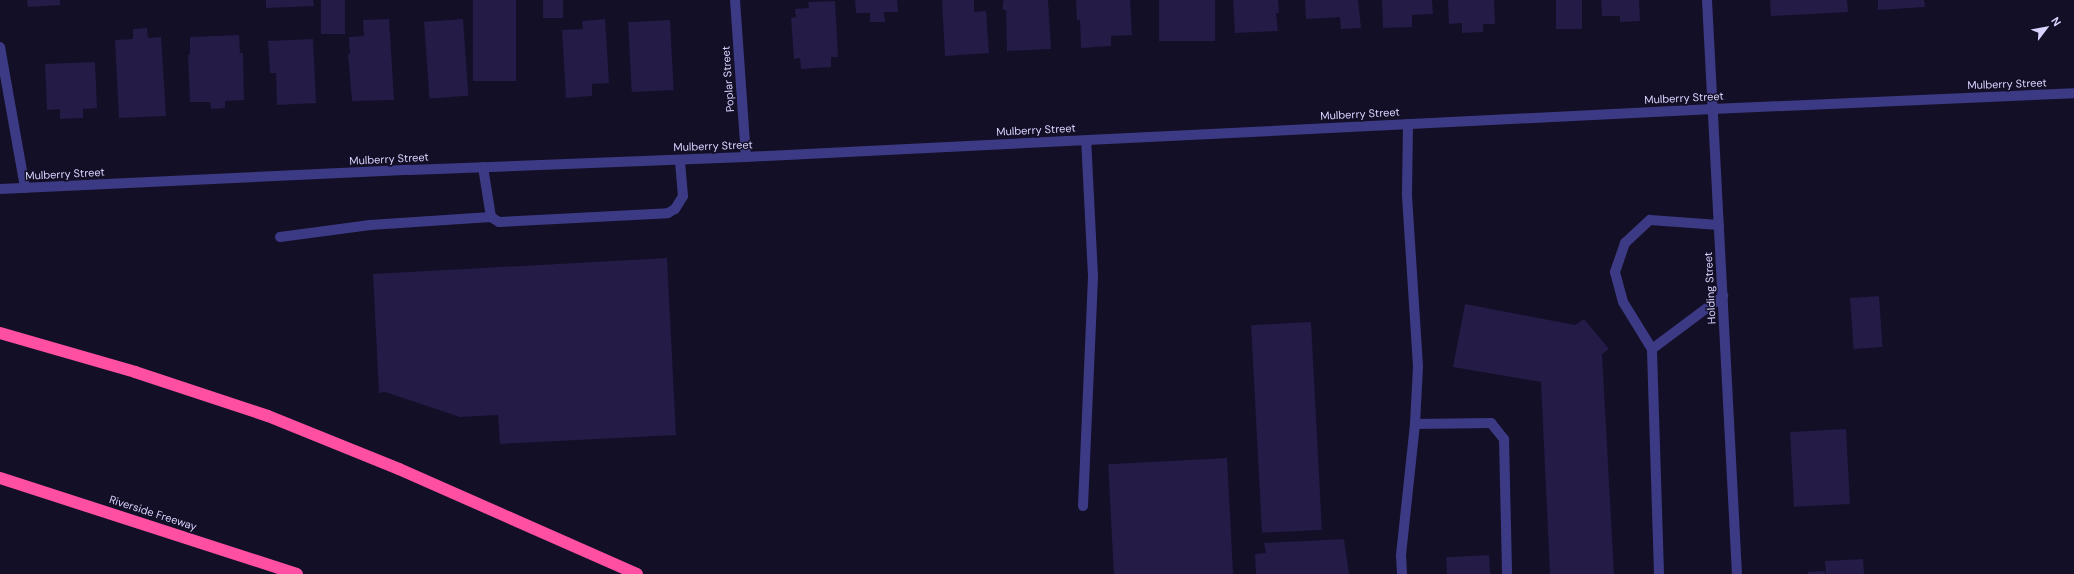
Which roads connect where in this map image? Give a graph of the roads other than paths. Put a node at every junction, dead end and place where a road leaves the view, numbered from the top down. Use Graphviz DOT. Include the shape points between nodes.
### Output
graph roads {
  1 [pos="735,0"];
  2 [pos="1707,0"];
  3 [pos="0,47"];
  4 [pos="2074,93"];
  5 [pos="1713,109"];
  6 [pos="1408,124"];
  7 [pos="1086,140"];
  8 [pos="746,157"];
  9 [pos="680,160"];
  10 [pos="483,167"];
  11 [pos="26,188"];
  12 [pos="0,189"];
  13 [pos="491,217"];
  14 [pos="1719,225"];
  15 [pos="280,237"];
  16 [pos="1723,296"];
  17 [pos="0,332"];
  18 [pos="1652,349"];
  19 [pos="1415,424"];
  20 [pos="0,478"];
  21 [pos="1083,506"];
  22 [pos="297,574"];
  23 [pos="638,574"];
  24 [pos="1402,574"];
  25 [pos="1507,574"];
  26 [pos="1659,574"];
  27 [pos="1738,574"];
  1 -- 8 [label="street, Poplar Street"];
  2 -- 5 [label="street, Holding Street"];
  3 -- 11 [label="street"];
  4 -- 5 [label="street, Mulberry Street"];
  5 -- 6 [label="street, Mulberry Street"];
  5 -- 14 [label="street, Holding Street"];
  6 -- 7 [label="street, Mulberry Street"];
  6 -- 19 [label="street" via="1407,194 1418,366"];
  7 -- 8 [label="street, Mulberry Street"];
  7 -- 21 [label="street" via="1093,276"];
  8 -- 9 [label="street, Mulberry Street"];
  9 -- 10 [label="street, Mulberry Street"];
  9 -- 13 [label="street" via="683,196 668,213 500,222"];
  10 -- 11 [label="street, Mulberry Street"];
  10 -- 13 [label="street"];
  11 -- 12 [label="street, Mulberry Street"];
  13 -- 15 [label="street" via="370,226"];
  14 -- 16 [label="street, Holding Street"];
  14 -- 18 [label="street" via="1650,220 1624,243 1615,272 1623,302"];
  16 -- 18 [label="street"];
  16 -- 27 [label="street, Holding Street"];
  17 -- 23 [label="highway" via="135,372 268,416 399,468"];
  18 -- 26 [label="street"];
  19 -- 24 [label="street" via="1401,555"];
  19 -- 25 [label="street" via="1491,423 1504,439"];
  20 -- 22 [label="highway, Riverside Freeway"];
}
